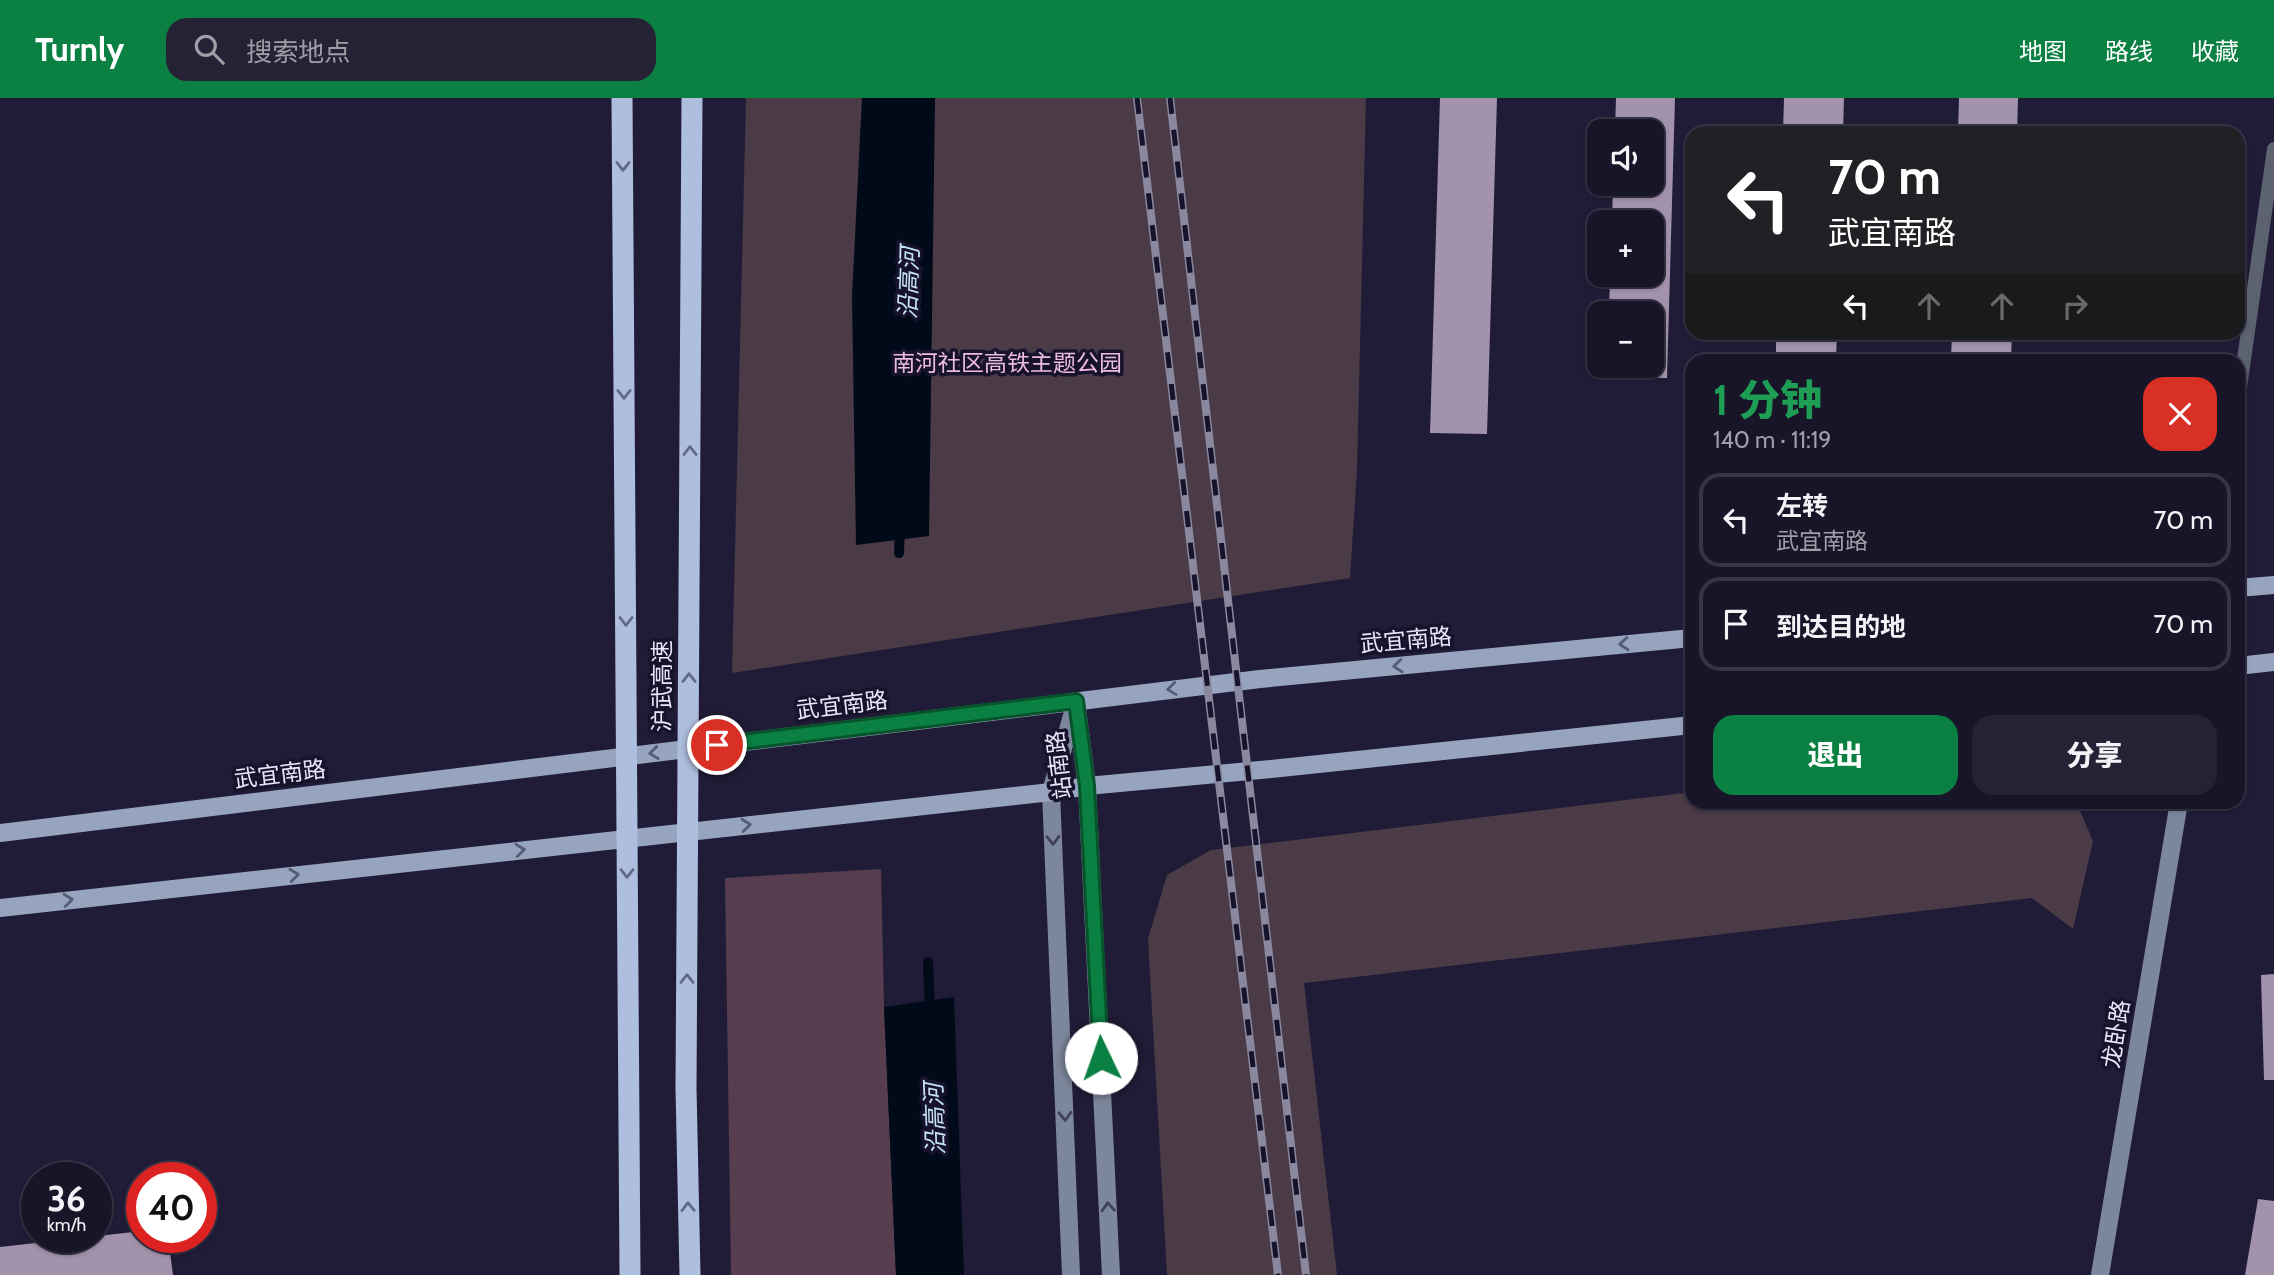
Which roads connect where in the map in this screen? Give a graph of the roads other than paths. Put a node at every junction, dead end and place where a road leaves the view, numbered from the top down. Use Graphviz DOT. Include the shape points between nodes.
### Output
graph roads {
  1 [pos="622,98"];
  2 [pos="692,98"];
  3 [pos="2274,149"];
  4 [pos="2245,354"];
  5 [pos="2274,585"];
  6 [pos="2245,587"];
  7 [pos="1685,639"];
  8 [pos="2274,662"];
  9 [pos="2245,665"];
  10 [pos="1076,701"];
  11 [pos="1685,725"];
  12 [pos="1087,786"];
  13 [pos="1052,792"];
  14 [pos="2178,809"];
  15 [pos="0,833"];
  16 [pos="0,908"];
  17 [pos="630,1275"];
  18 [pos="690,1275"];
  19 [pos="1071,1275"];
  20 [pos="1111,1275"];
  21 [pos="2100,1275"];
  1 -- 17 [label="highway, 沪武高速, one-way, bridge"];
  18 -- 2 [label="highway, 沪武高速, one-way, bridge" via="686,1074"];
  3 -- 4 [label="lane"];
  5 -- 6 [label="main road"];
  7 -- 10 [label="main road, 武宜南路, one-way"];
  8 -- 9 [label="main road"];
  10 -- 12 [label="street, 站南路"];
  10 -- 13 [label="street, 站南路"];
  10 -- 15 [label="main road, 武宜南路, one-way"];
  11 -- 12 [label="main road"];
  12 -- 13 [label="main road"];
  20 -- 12 [label="street, 站南路, one-way"];
  16 -- 13 [label="main road, one-way"];
  13 -- 19 [label="street, 站南路, one-way"];
  14 -- 21 [label="street, 龙卧路"];
}
